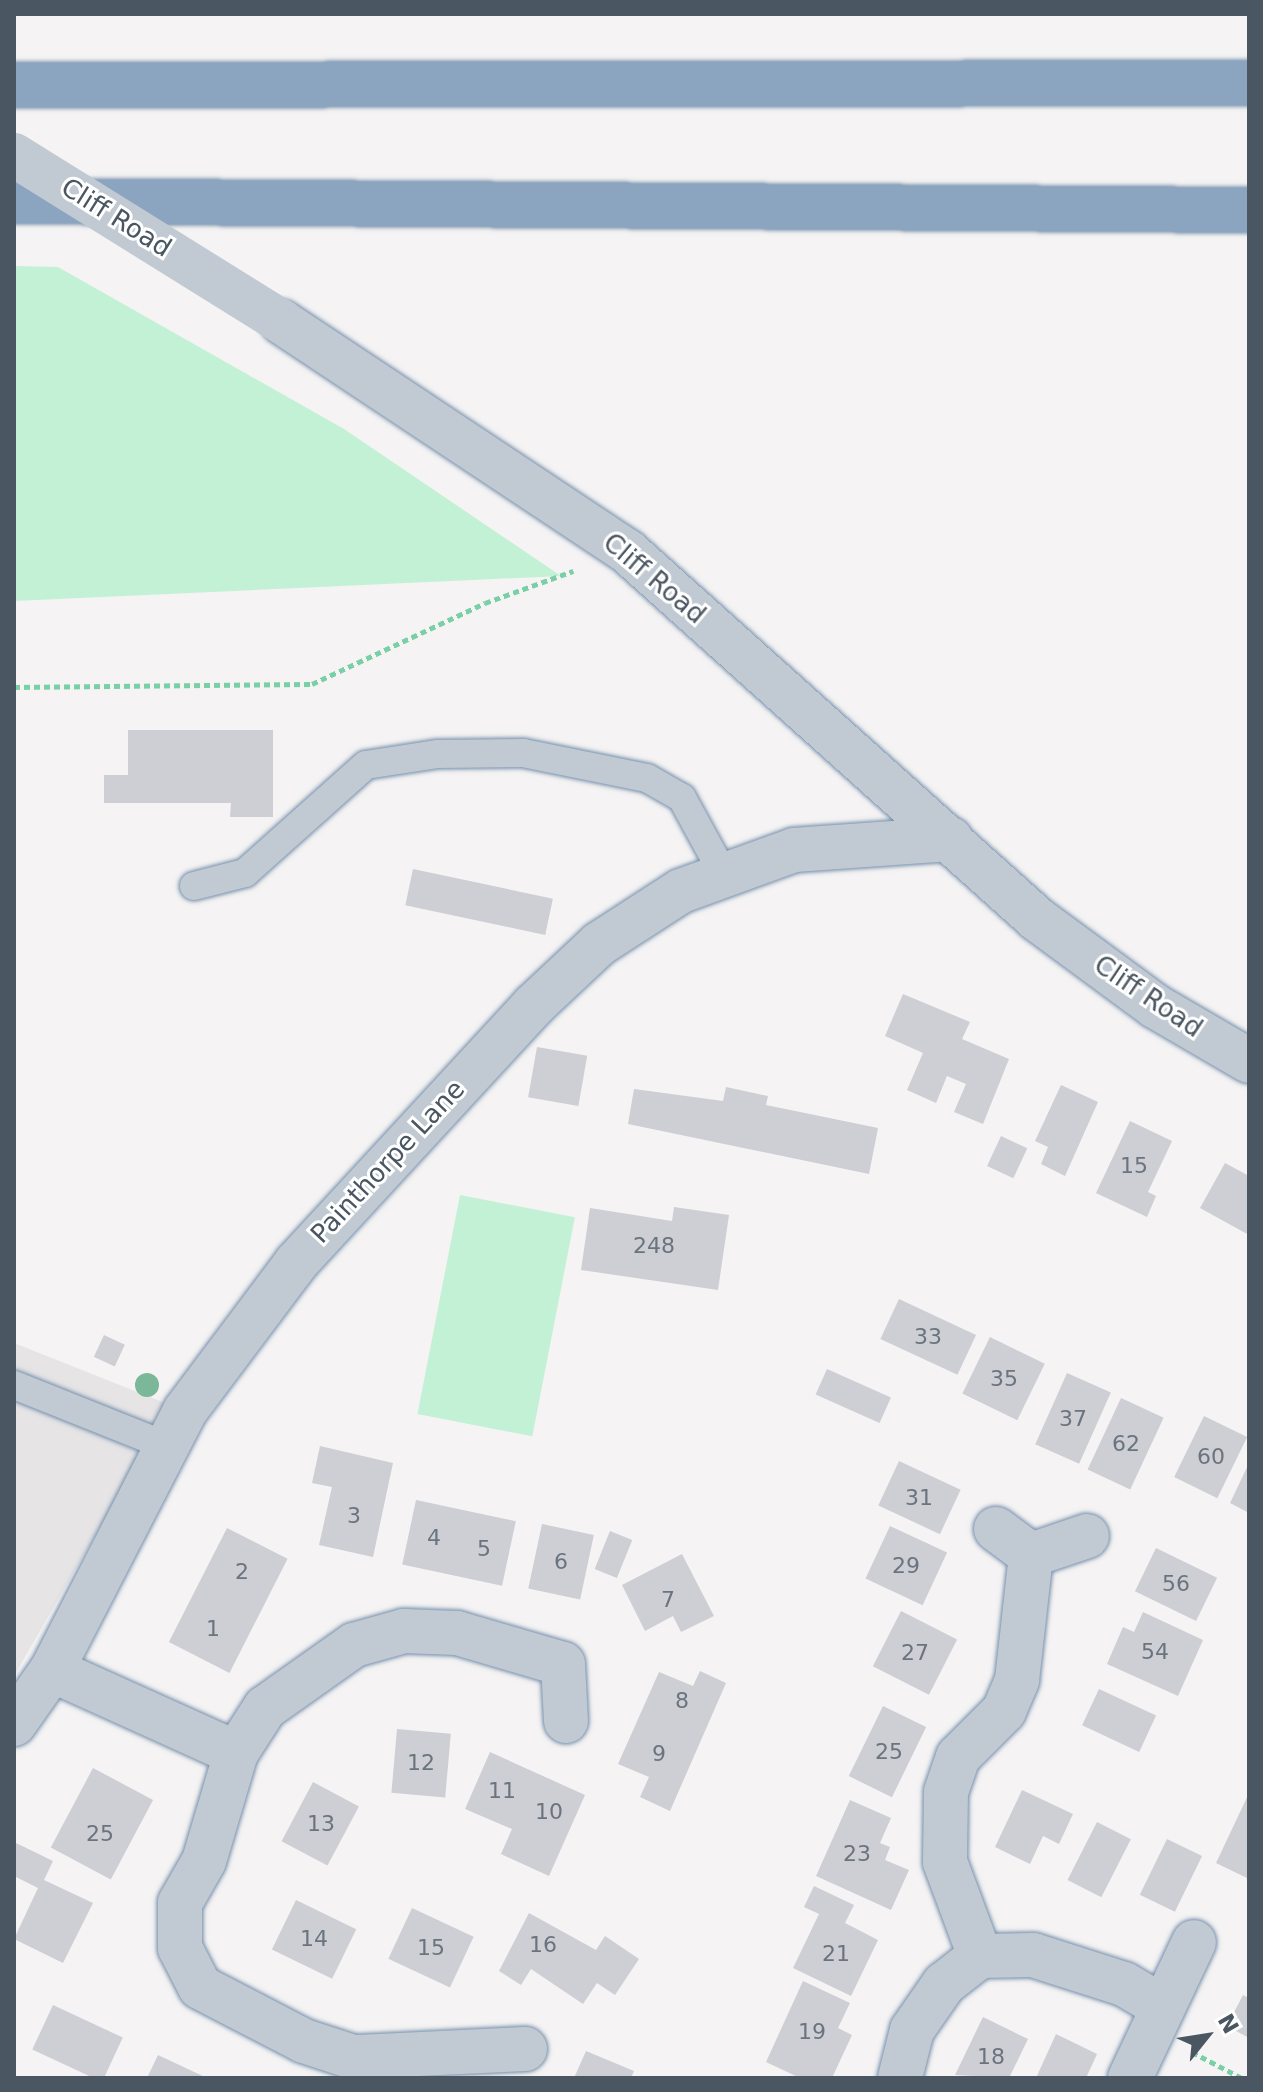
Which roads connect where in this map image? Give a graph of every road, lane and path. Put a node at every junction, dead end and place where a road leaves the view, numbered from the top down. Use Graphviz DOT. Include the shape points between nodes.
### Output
graph roads {
  1 [pos="1249,83"];
  2 [pos="14,85"];
  3 [pos="14,155"];
  4 [pos="14,201"];
  5 [pos="1249,210"];
  6 [pos="627,551"];
  7 [pos="14,687"];
  8 [pos="951,839"];
  9 [pos="724,875"];
  10 [pos="194,886"];
  11 [pos="1249,1061"];
  12 [pos="14,1385"];
  13 [pos="164,1445"];
  14 [pos="996,1529"];
  15 [pos="1087,1536"];
  16 [pos="1031,1555"];
  17 [pos="52,1670"];
  18 [pos="566,1721"];
  19 [pos="14,1724"];
  20 [pos="236,1753"];
  21 [pos="1194,1942"];
  22 [pos="980,1956"];
  23 [pos="1158,2019"];
  24 [pos="525,2049"];
  25 [pos="435,2064"];
  26 [pos="900,2078"];
  27 [pos="1130,2078"];
  28 [pos="1242,2078"];
  1 -- 2 [label="highway"];
  3 -- 6 [label="street, Cliff Road, bridge" via="282,322"];
  4 -- 5 [label="highway"];
  6 -- 7 [label="path" via="485,603 312,684"];
  6 -- 8 [label="street, Cliff Road"];
  8 -- 9 [label="street, Painthorpe Lane" via="794,850"];
  8 -- 11 [label="street, Cliff Road" via="1037,919 1143,998"];
  9 -- 10 [label="lane" via="682,798 647,778 523,753 438,754 366,765 245,873"];
  9 -- 13 [label="street, Painthorpe Lane" via="681,891 599,944 533,1006 296,1263"];
  12 -- 13 [label="lane"];
  13 -- 17 [label="street, Painthorpe Lane"];
  14 -- 16 [label="street"];
  15 -- 16 [label="street"];
  16 -- 22 [label="street" via="1017,1680 1004,1711 958,1757 946,1792 945,1862"];
  17 -- 19 [label="street, Painthorpe Lane"];
  17 -- 20 [label="street"];
  18 -- 20 [label="street" via="563,1664 457,1633 404,1631 354,1645 304,1674 265,1708"];
  20 -- 25 [label="street" via="204,1861 180,1903 180,1948 200,1987 304,2041 353,2057"];
  21 -- 23 [label="street"];
  22 -- 23 [label="street" via="1045,1959 1124,1984"];
  22 -- 26 [label="street" via="944,1984 912,2030"];
  23 -- 27 [label="street"];
  23 -- 28 [label="path"];
  24 -- 25 [label="street"];
}
